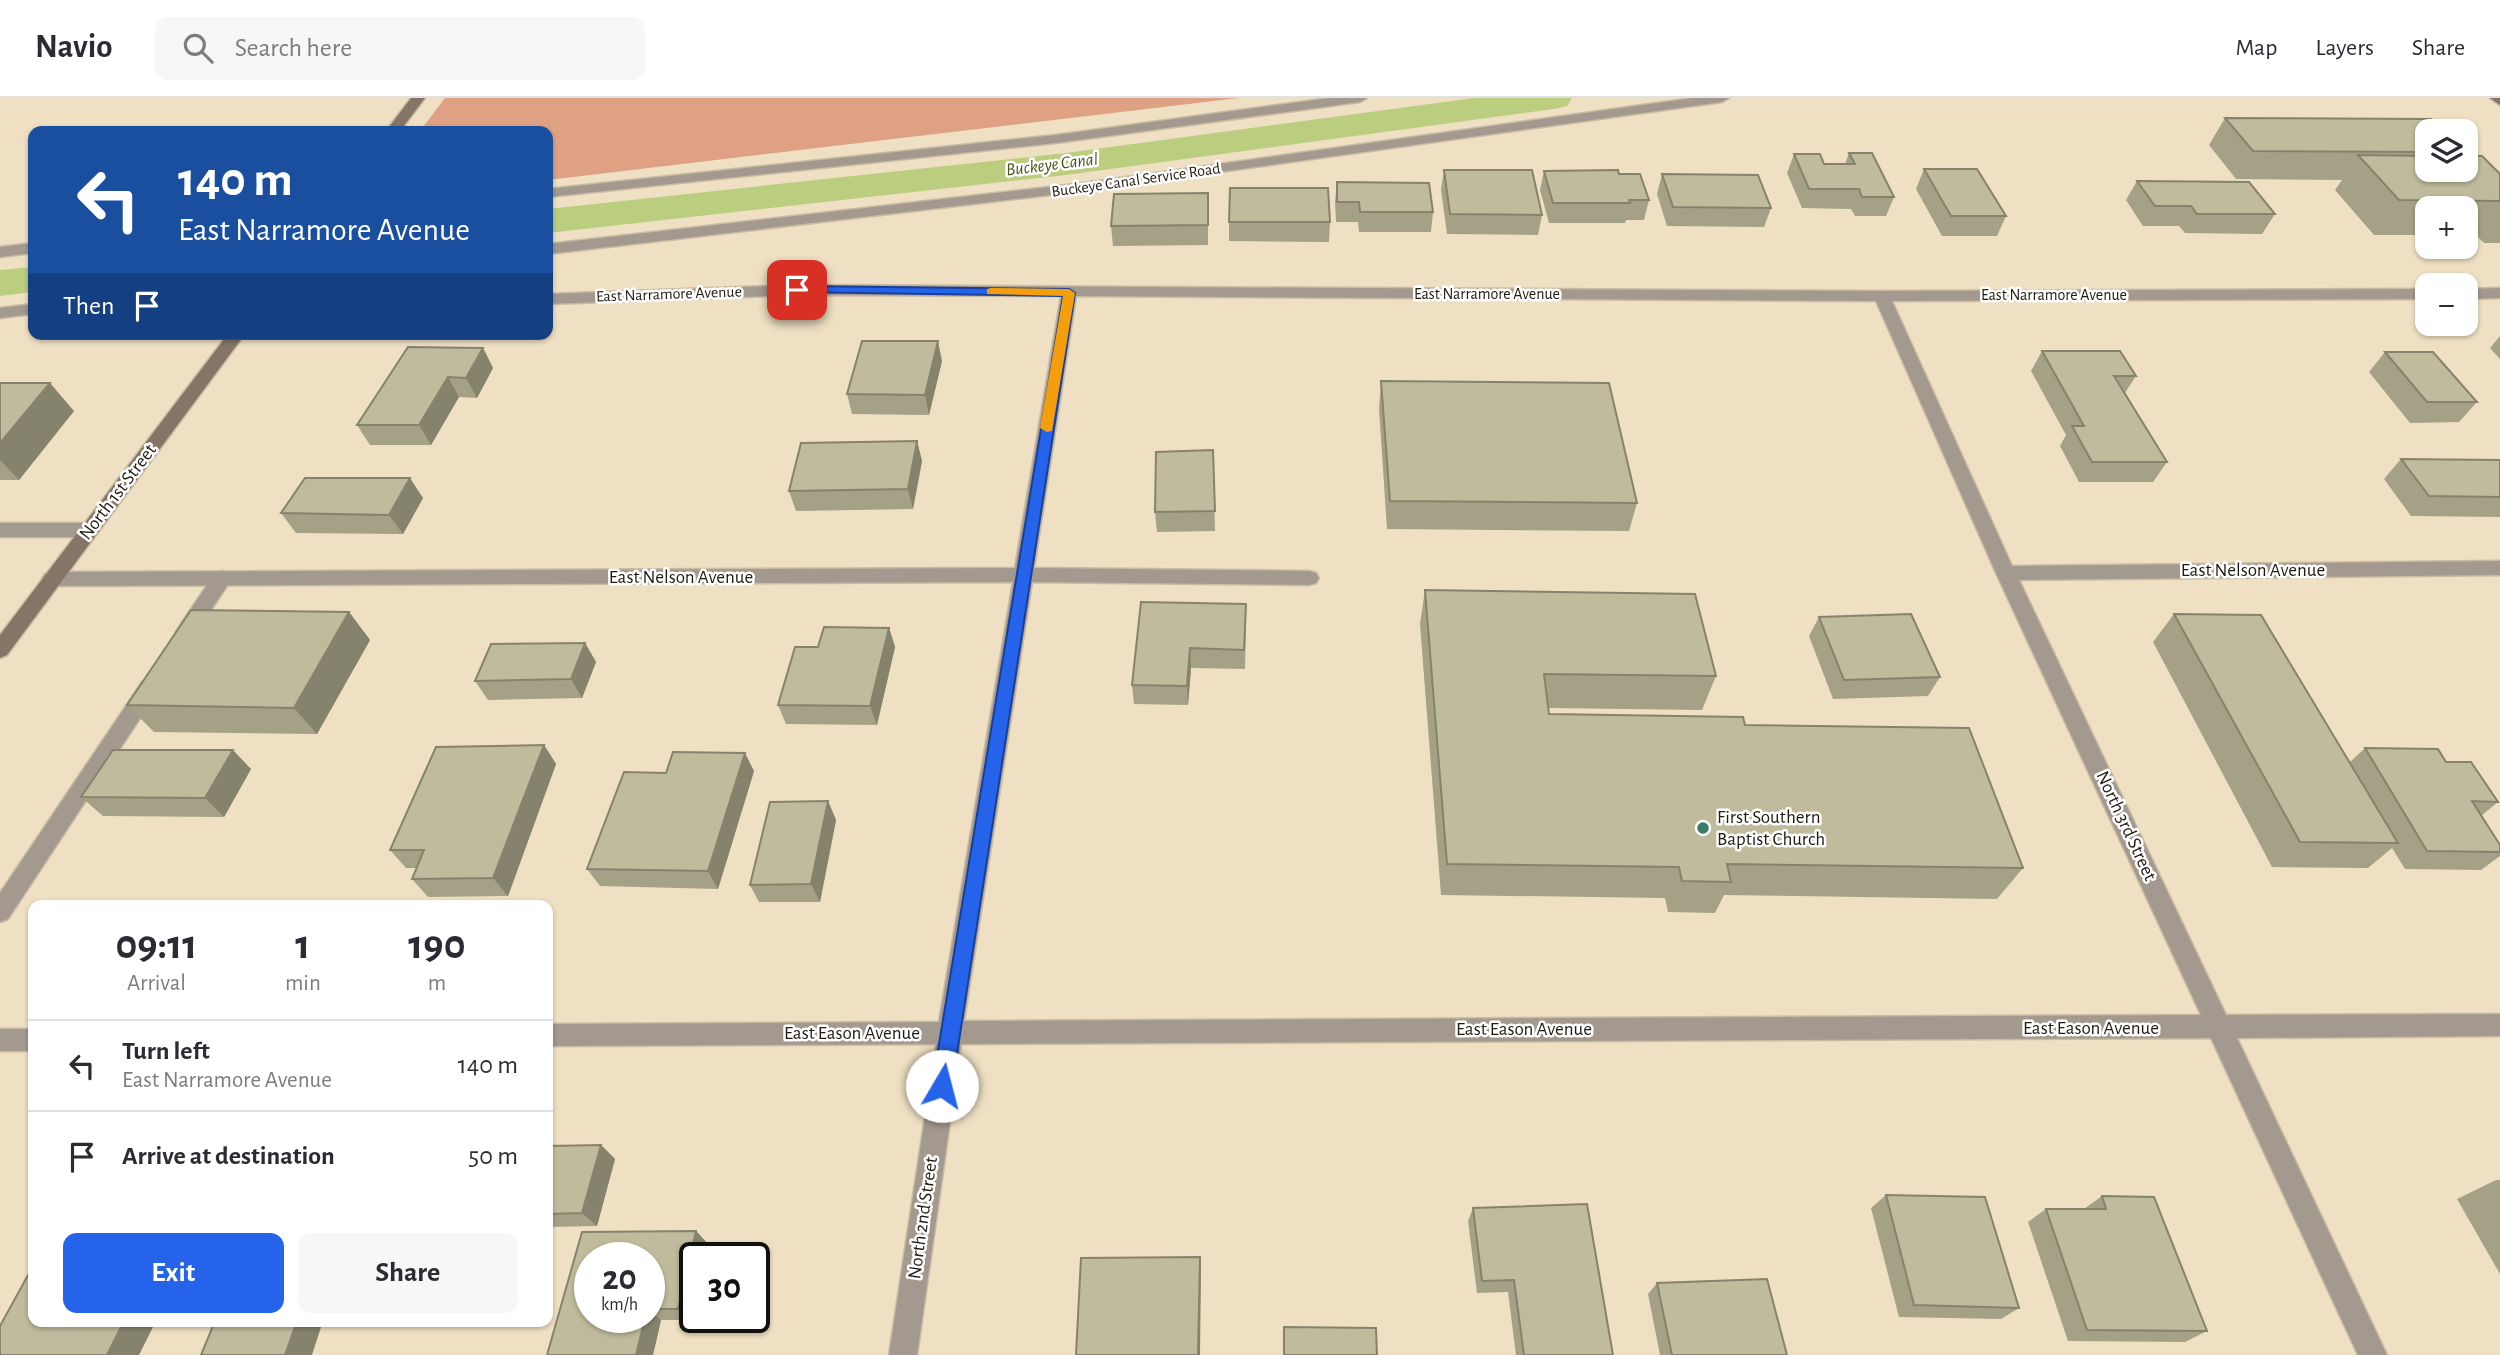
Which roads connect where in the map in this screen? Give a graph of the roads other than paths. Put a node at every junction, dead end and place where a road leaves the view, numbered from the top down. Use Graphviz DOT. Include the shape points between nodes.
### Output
graph roads {
  1 [pos="418,98"];
  2 [pos="1360,98"];
  3 [pos="1722,98"];
  4 [pos="397,126"];
  5 [pos="553,192"];
  6 [pos="553,248"];
  7 [pos="28,249"];
  8 [pos="0,252"];
  9 [pos="1069,293"];
  10 [pos="2478,293"];
  11 [pos="2500,293"];
  12 [pos="2415,294"];
  13 [pos="1882,296"];
  14 [pos="553,299"];
  15 [pos="28,310"];
  16 [pos="0,313"];
  17 [pos="232,340"];
  18 [pos="0,530"];
  19 [pos="89,530"];
  20 [pos="2500,568"];
  21 [pos="2006,573"];
  22 [pos="1023,576"];
  23 [pos="222,578"];
  24 [pos="1309,578"];
  25 [pos="52,579"];
  26 [pos="176,647"];
  27 [pos="0,650"];
  28 [pos="160,670"];
  29 [pos="0,912"];
  30 [pos="2500,1025"];
  31 [pos="2221,1027"];
  32 [pos="950,1032"];
  33 [pos="553,1035"];
  34 [pos="0,1040"];
  35 [pos="28,1040"];
  36 [pos="903,1355"];
  37 [pos="2373,1355"];
  1 -- 4 [label="main road"];
  2 -- 5 [label="street" via="1056,139"];
  3 -- 6 [label="street, Buckeye Canal Service Road" via="1076,188"];
  7 -- 8 [label="street"];
  9 -- 13 [label="street, East Narramore Avenue"];
  9 -- 14 [label="street, East Narramore Avenue" via="797,290"];
  9 -- 22 [label="street, North 2nd Street"];
  10 -- 11 [label="street"];
  12 -- 13 [label="street, East Narramore Avenue"];
  13 -- 21 [label="street, North 3rd Street"];
  15 -- 16 [label="street"];
  17 -- 19 [label="main road, North 1st Street"];
  18 -- 19 [label="street"];
  19 -- 25 [label="main road, North 1st Street"];
  20 -- 21 [label="street, East Nelson Avenue"];
  21 -- 31 [label="street, North 3rd Street"];
  22 -- 23 [label="street, East Nelson Avenue"];
  22 -- 24 [label="street, East Nelson Avenue"];
  22 -- 32 [label="street, North 2nd Street"];
  23 -- 25 [label="street, East Nelson Avenue"];
  23 -- 26 [label="street"];
  25 -- 27 [label="main road, North 1st Street"];
  28 -- 29 [label="street"];
  30 -- 31 [label="street, East Eason Avenue"];
  31 -- 32 [label="street, East Eason Avenue"];
  31 -- 37 [label="street, North 3rd Street"];
  32 -- 33 [label="street, East Eason Avenue"];
  32 -- 36 [label="street, North 2nd Street"];
  34 -- 35 [label="street"];
}
